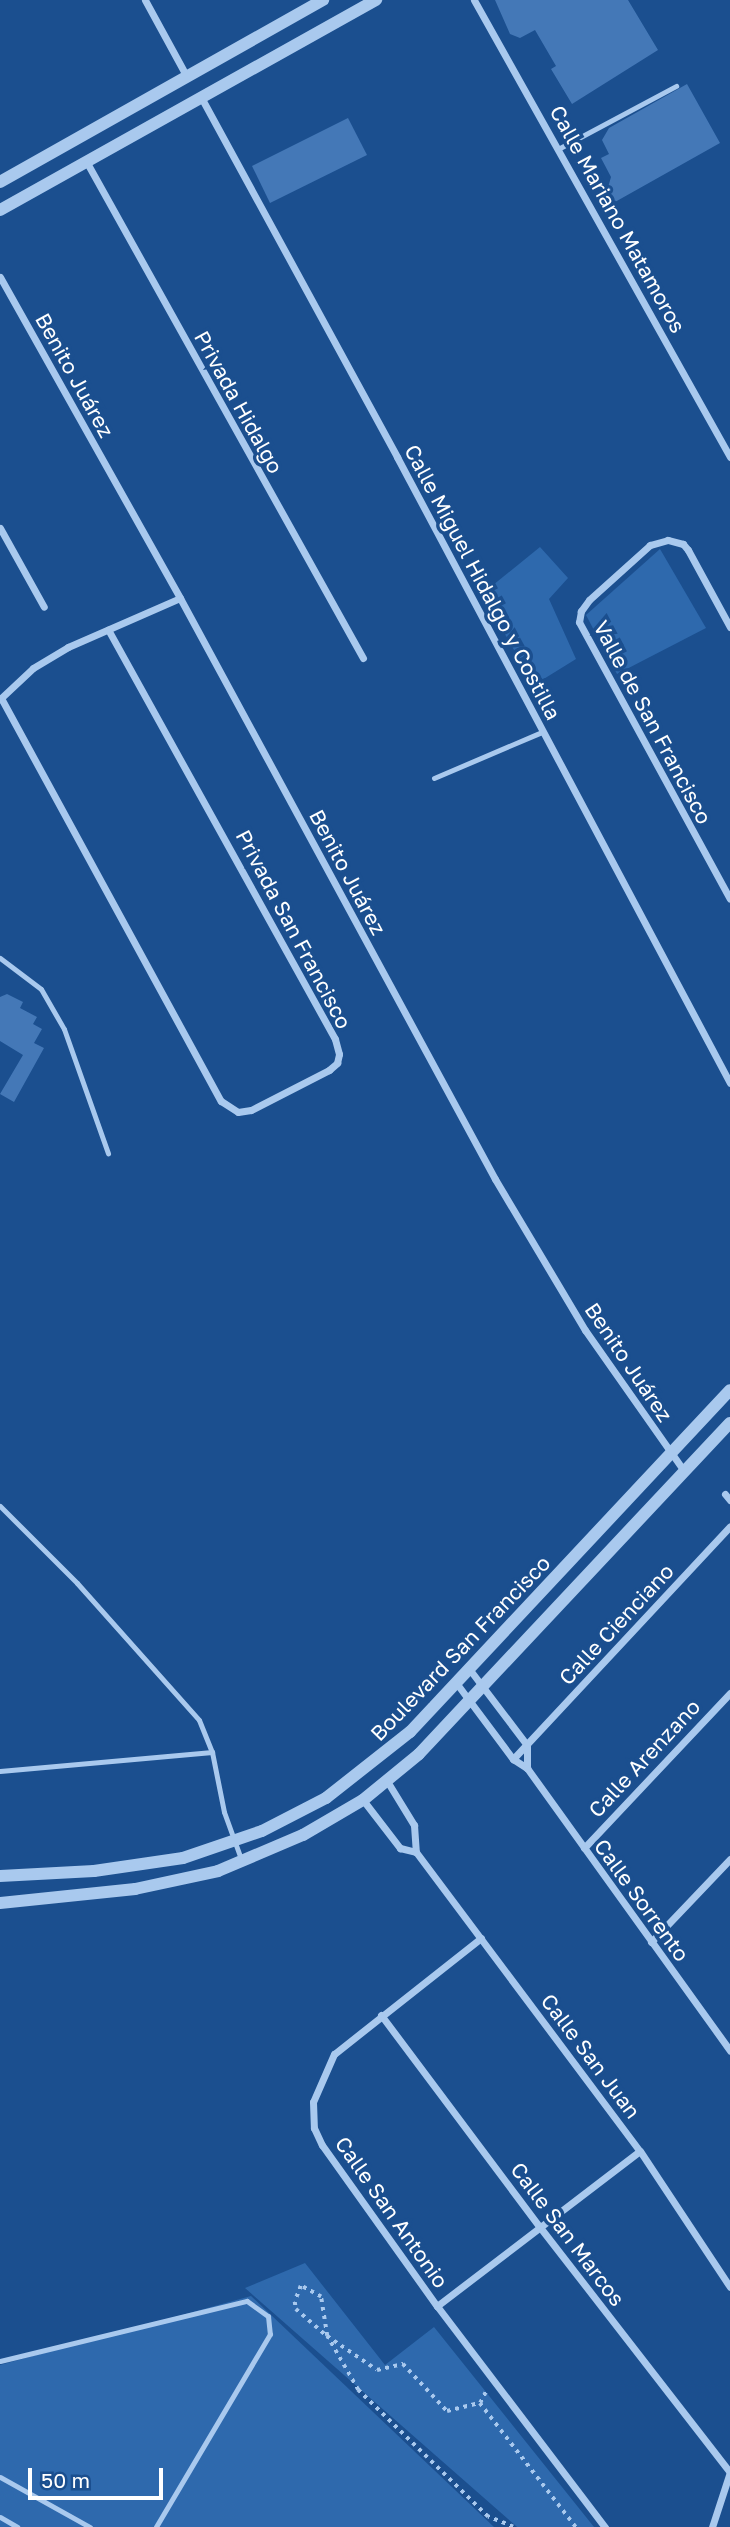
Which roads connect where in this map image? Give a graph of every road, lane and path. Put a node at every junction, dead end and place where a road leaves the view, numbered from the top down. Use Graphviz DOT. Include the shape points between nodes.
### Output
graph roads {
  1 [pos="145,0"];
  2 [pos="323,0"];
  3 [pos="376,0"];
  4 [pos="474,0"];
  5 [pos="187,77"];
  6 [pos="676,86"];
  7 [pos="201,99"];
  8 [pos="558,149"];
  9 [pos="86,162"];
  10 [pos="0,182"];
  11 [pos="0,210"];
  12 [pos="0,277"];
  13 [pos="730,457"];
  14 [pos="0,528"];
  15 [pos="180,598"];
  16 [pos="44,607"];
  17 [pos="730,627"];
  18 [pos="108,630"];
  19 [pos="363,658"];
  20 [pos="1,699"];
  21 [pos="542,732"];
  22 [pos="434,778"];
  23 [pos="730,900"];
  24 [pos="0,958"];
  25 [pos="730,1083"];
  26 [pos="108,1153"];
  27 [pos="730,1390"];
  28 [pos="730,1423"];
  29 [pos="668,1454"];
  30 [pos="684,1471"];
  31 [pos="0,1506"];
  32 [pos="730,1526"];
  33 [pos="470,1671"];
  34 [pos="457,1684"];
  35 [pos="483,1687"];
  36 [pos="730,1693"];
  37 [pos="471,1699"];
  38 [pos="527,1745"];
  39 [pos="212,1752"];
  40 [pos="513,1759"];
  41 [pos="527,1768"];
  42 [pos="0,1771"];
  43 [pos="387,1781"];
  44 [pos="363,1800"];
  45 [pos="233,1842"];
  46 [pos="584,1848"];
  47 [pos="416,1852"];
  48 [pos="730,1859"];
  49 [pos="243,1862"];
  50 [pos="0,1876"];
  51 [pos="0,1903"];
  52 [pos="481,1938"];
  53 [pos="650,1942"];
  54 [pos="381,2015"];
  55 [pos="730,2051"];
  56 [pos="640,2151"];
  57 [pos="539,2226"];
  58 [pos="730,2287"];
  59 [pos="437,2306"];
  60 [pos="327,2336"];
  61 [pos="0,2361"];
  62 [pos="730,2472"];
  63 [pos="0,2477"];
  64 [pos="0,2517"];
  65 [pos="17,2527"];
  66 [pos="90,2527"];
  67 [pos="156,2527"];
  68 [pos="513,2527"];
  69 [pos="576,2527"];
  70 [pos="604,2527"];
  71 [pos="712,2527"];
  1 -- 5 [label="street"];
  2 -- 5 [label="street"];
  3 -- 7 [label="street"];
  4 -- 8 [label="street, Calle Mariano Matamoros"];
  5 -- 10 [label="street"];
  6 -- 8 [label="lane"];
  7 -- 9 [label="street"];
  7 -- 21 [label="street, Calle Miguel Hidalgo y Costilla"];
  8 -- 13 [label="street, Calle Mariano Matamoros"];
  9 -- 11 [label="street"];
  9 -- 19 [label="street, Privada Hidalgo"];
  12 -- 15 [label="street, Benito Juárez"];
  14 -- 16 [label="street"];
  15 -- 18 [label="street"];
  15 -- 29 [label="street, Benito Juárez" via="502,1191 585,1330"];
  17 -- 23 [label="street, Valle de San Francisco" via="688,550 668,540 650,545 589,600 579,622"];
  18 -- 20 [label="street, Privada San Francisco" via="33,668"];
  18 -- 20 [label="street, Privada San Francisco" via="335,1040 339,1054 329,1070 251,1110 238,1112 221,1101"];
  21 -- 22 [label="lane"];
  21 -- 25 [label="street, Calle Miguel Hidalgo y Costilla"];
  24 -- 26 [label="lane" via="41,989 64,1030"];
  27 -- 29 [label="street, Boulevard San Francisco"];
  28 -- 30 [label="street, Boulevard San Francisco"];
  29 -- 30 [label="street, Benito Juárez"];
  29 -- 33 [label="street, Boulevard San Francisco"];
  30 -- 35 [label="street, Boulevard San Francisco"];
  31 -- 39 [label="lane" via="176,1690 199,1720"];
  32 -- 38 [label="street, Calle Cienciano"];
  33 -- 34 [label="street, Boulevard San Francisco"];
  33 -- 35 [label="street"];
  34 -- 37 [label="street, Calle Sorrento"];
  34 -- 45 [label="street, Boulevard San Francisco" via="410,1732 346,1785 290,1819"];
  35 -- 37 [label="street, Boulevard San Francisco"];
  35 -- 38 [label="street"];
  36 -- 46 [label="street, Calle Arenzano"];
  37 -- 40 [label="street, Calle Sorrento"];
  37 -- 43 [label="street, Boulevard San Francisco" via="419,1755"];
  38 -- 40 [label="street, Calle Cienciano"];
  38 -- 41 [label="street"];
  39 -- 42 [label="lane"];
  39 -- 45 [label="lane"];
  40 -- 41 [label="street, Calle Sorrento"];
  41 -- 46 [label="street, Calle Sorrento"];
  43 -- 44 [label="street, Boulevard San Francisco"];
  43 -- 47 [label="street, Calle San Juan" via="414,1825"];
  44 -- 47 [label="street, Calle San Juan" via="400,1848"];
  44 -- 49 [label="street, Boulevard San Francisco" via="303,1835"];
  45 -- 49 [label="lane"];
  45 -- 50 [label="street, Boulevard San Francisco" via="183,1858 131,1867"];
  46 -- 53 [label="street, Calle Sorrento"];
  47 -- 52 [label="street, Calle San Juan"];
  48 -- 53 [label="street"];
  49 -- 51 [label="street, Boulevard San Francisco" via="135,1889"];
  52 -- 54 [label="street, Calle San Antonio"];
  52 -- 56 [label="street, Calle San Juan"];
  53 -- 55 [label="street, Calle Sorrento"];
  54 -- 57 [label="street, Calle San Marcos"];
  54 -- 59 [label="street, Calle San Antonio" via="341,2046 328,2063 313,2102 314,2128"];
  56 -- 57 [label="street"];
  56 -- 58 [label="street, Calle San Juan"];
  57 -- 59 [label="street"];
  57 -- 62 [label="street, Calle San Marcos"];
  59 -- 70 [label="street, Calle San Antonio"];
  60 -- 60 [label="path" via="295,2306 301,2286 321,2297"];
  60 -- 68 [label="path" via="358,2390 488,2517"];
  60 -- 69 [label="path" via="377,2370 403,2364 447,2411 480,2403"];
  61 -- 67 [label="lane" via="247,2301 268,2316 270,2334"];
  62 -- 71 [label="street"];
  63 -- 66 [label="lane"];
  64 -- 65 [label="lane"];
}
